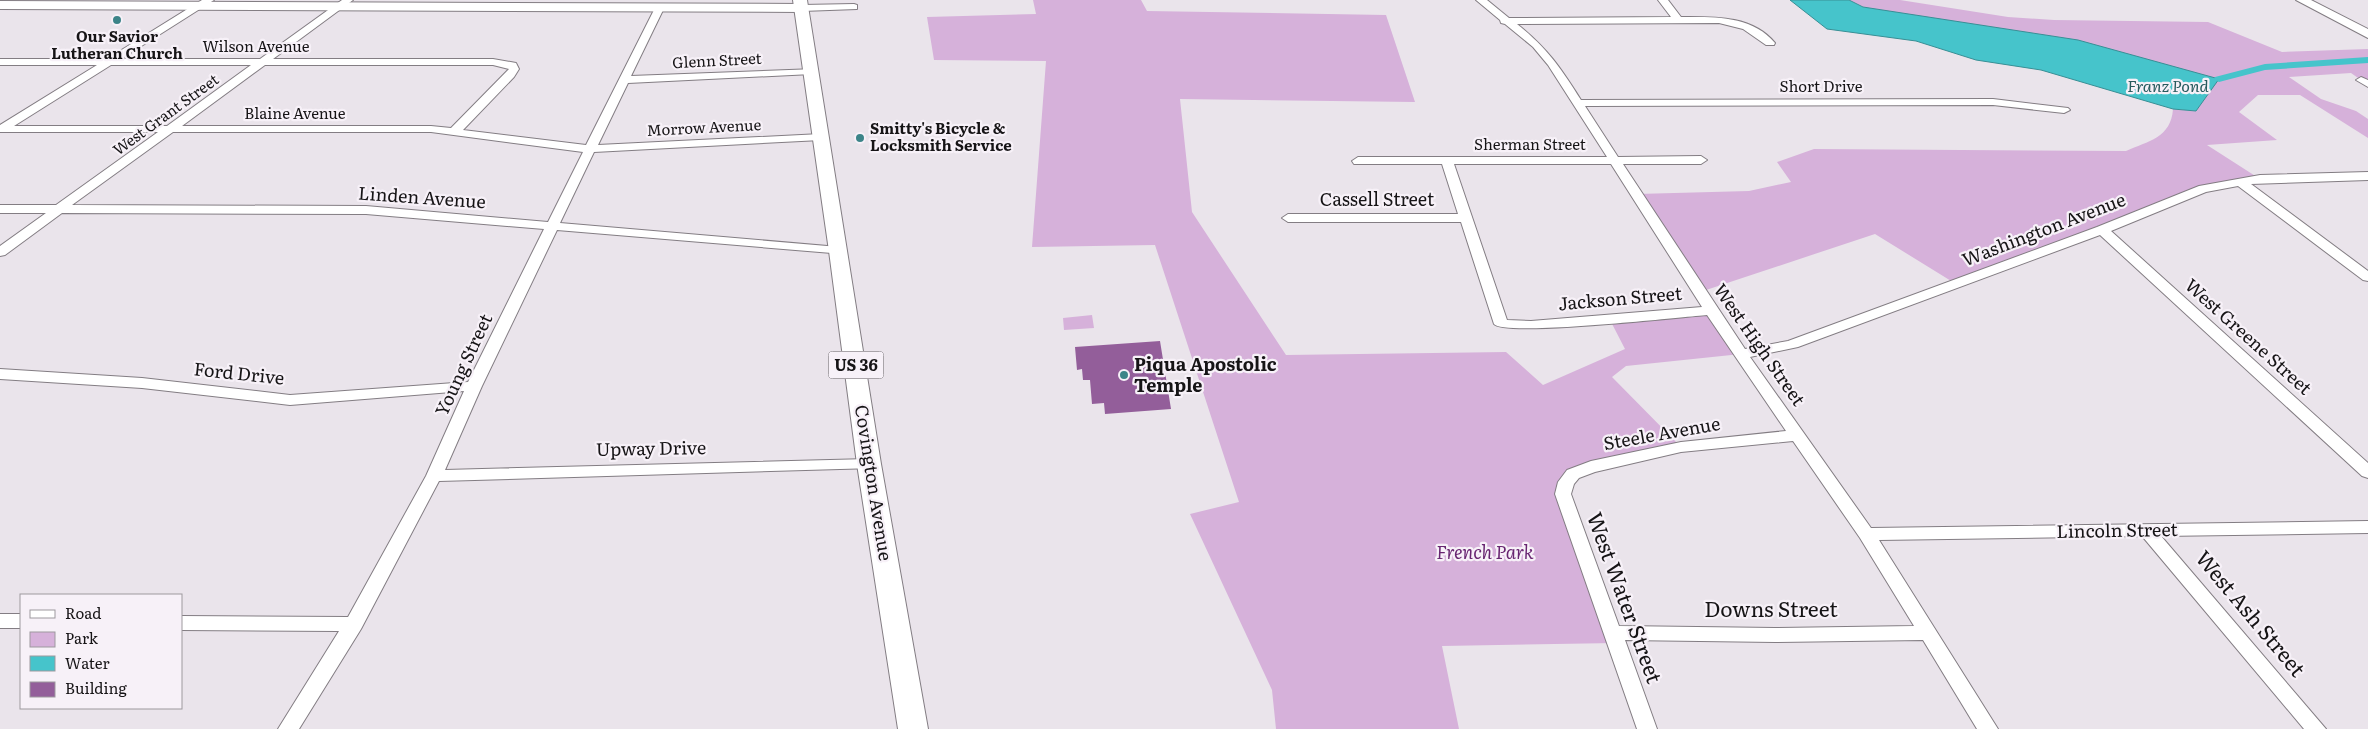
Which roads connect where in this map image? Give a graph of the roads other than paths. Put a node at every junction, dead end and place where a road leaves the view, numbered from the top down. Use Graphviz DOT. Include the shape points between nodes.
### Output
graph roads {
  1 [pos="1481,0"];
  2 [pos="1663,0"];
  3 [pos="2302,0"];
  4 [pos="80,3"];
  5 [pos="204,3"];
  6 [pos="476,3"];
  7 [pos="343,4"];
  8 [pos="602,4"];
  9 [pos="801,4"];
  10 [pos="0,5"];
  11 [pos="854,7"];
  12 [pos="659,8"];
  13 [pos="1504,20"];
  14 [pos="1678,20"];
  15 [pos="2368,34"];
  16 [pos="1770,42"];
  17 [pos="0,62"];
  18 [pos="110,62"];
  19 [pos="264,62"];
  20 [pos="812,71"];
  21 [pos="623,80"];
  22 [pos="1578,103"];
  23 [pos="2064,110"];
  24 [pos="172,128"];
  25 [pos="0,129"];
  26 [pos="455,131"];
  27 [pos="821,137"];
  28 [pos="590,149"];
  29 [pos="1447,160"];
  30 [pos="1701,160"];
  31 [pos="1358,161"];
  32 [pos="1616,162"];
  33 [pos="2368,176"];
  34 [pos="2240,182"];
  35 [pos="0,209"];
  36 [pos="61,209"];
  37 [pos="1288,218"];
  38 [pos="1467,218"];
  39 [pos="553,225"];
  40 [pos="2102,230"];
  41 [pos="839,251"];
  42 [pos="0,252"];
  43 [pos="2368,277"];
  44 [pos="1712,310"];
  45 [pos="1740,354"];
  46 [pos="0,374"];
  47 [pos="474,386"];
  48 [pos="1799,436"];
  49 [pos="869,464"];
  50 [pos="2368,472"];
  51 [pos="434,476"];
  52 [pos="1566,482"];
  53 [pos="2368,527"];
  54 [pos="2147,530"];
  55 [pos="1866,534"];
  56 [pos="0,621"];
  57 [pos="20,621"];
  58 [pos="182,622"];
  59 [pos="354,624"];
  60 [pos="1613,633"];
  61 [pos="1929,633"];
  62 [pos="288,729"];
  63 [pos="913,729"];
  64 [pos="1647,729"];
  65 [pos="1988,729"];
  66 [pos="2316,729"];
  1 -- 13 [label="street, West High Street"];
  2 -- 14 [label="street"];
  3 -- 15 [label="street"];
  4 -- 5 [label="street"];
  4 -- 10 [label="street"];
  5 -- 7 [label="street"];
  5 -- 18 [label="street"];
  6 -- 7 [label="street"];
  6 -- 8 [label="street"];
  7 -- 19 [label="street, West Grant Street"];
  8 -- 12 [label="street"];
  9 -- 11 [label="street"];
  9 -- 12 [label="street"];
  9 -- 20 [label="main road, Covington Avenue / US 36"];
  12 -- 21 [label="street, Young Street"];
  13 -- 14 [label="street"];
  13 -- 22 [label="street, West High Street" via="1537,45"];
  14 -- 16 [label="street" via="1719,20 1741,24 1758,31"];
  17 -- 18 [label="street, Wilson Avenue"];
  18 -- 19 [label="street, Wilson Avenue"];
  18 -- 25 [label="street"];
  19 -- 24 [label="street, West Grant Street"];
  19 -- 26 [label="street, Wilson Avenue" via="493,62 512,65 514,69 510,74"];
  20 -- 21 [label="street, Glenn Street"];
  20 -- 27 [label="main road, Covington Avenue / US 36"];
  21 -- 28 [label="street, Young Street"];
  22 -- 23 [label="street, Short Drive" via="1993,102"];
  22 -- 32 [label="street, West High Street"];
  24 -- 25 [label="street, Blaine Avenue"];
  24 -- 26 [label="street, Blaine Avenue" via="431,128"];
  24 -- 36 [label="street, West Grant Street"];
  26 -- 28 [label="street, Blaine Avenue"];
  27 -- 28 [label="street, Morrow Avenue"];
  27 -- 41 [label="main road, Covington Avenue / US 36"];
  28 -- 39 [label="street, Young Street"];
  29 -- 31 [label="street, Sherman Street"];
  29 -- 32 [label="street, Sherman Street"];
  29 -- 38 [label="street"];
  30 -- 32 [label="street, Sherman Street"];
  32 -- 44 [label="street, West High Street"];
  33 -- 34 [label="street, Washington Avenue"];
  34 -- 40 [label="street, Washington Avenue" via="2203,189"];
  34 -- 43 [label="street"];
  35 -- 36 [label="street, Linden Avenue"];
  36 -- 39 [label="street, Linden Avenue" via="366,210"];
  36 -- 42 [label="street, West Grant Street"];
  37 -- 38 [label="street, Cassell Street"];
  38 -- 44 [label="street, Jackson Street" via="1502,324"];
  39 -- 41 [label="street, Linden Avenue"];
  39 -- 47 [label="street, Young Street"];
  40 -- 45 [label="street, Washington Avenue" via="1793,344"];
  40 -- 50 [label="street, West Greene Street"];
  41 -- 49 [label="main road, Covington Avenue / US 36"];
  44 -- 45 [label="street, West High Street"];
  45 -- 48 [label="street, West High Street"];
  46 -- 47 [label="street, Ford Drive" via="142,384 290,400"];
  47 -- 51 [label="street, Young Street"];
  48 -- 52 [label="street, Steele Avenue" via="1681,447 1591,467 1573,474"];
  48 -- 55 [label="street, West High Street"];
  49 -- 51 [label="street, Upway Drive"];
  49 -- 63 [label="main road, Covington Avenue / US 36"];
  51 -- 59 [label="street, Young Street"];
  52 -- 60 [label="street, West Water Street" via="1567,506"];
  53 -- 54 [label="street, Lincoln Street"];
  54 -- 55 [label="street, Lincoln Street"];
  54 -- 66 [label="street, West Ash Street"];
  55 -- 61 [label="street, West High Street"];
  56 -- 57 [label="street"];
  58 -- 59 [label="street"];
  59 -- 62 [label="street, Young Street"];
  60 -- 61 [label="street, Downs Street"];
  60 -- 64 [label="street, West Water Street"];
  61 -- 65 [label="street, West High Street"];
}
